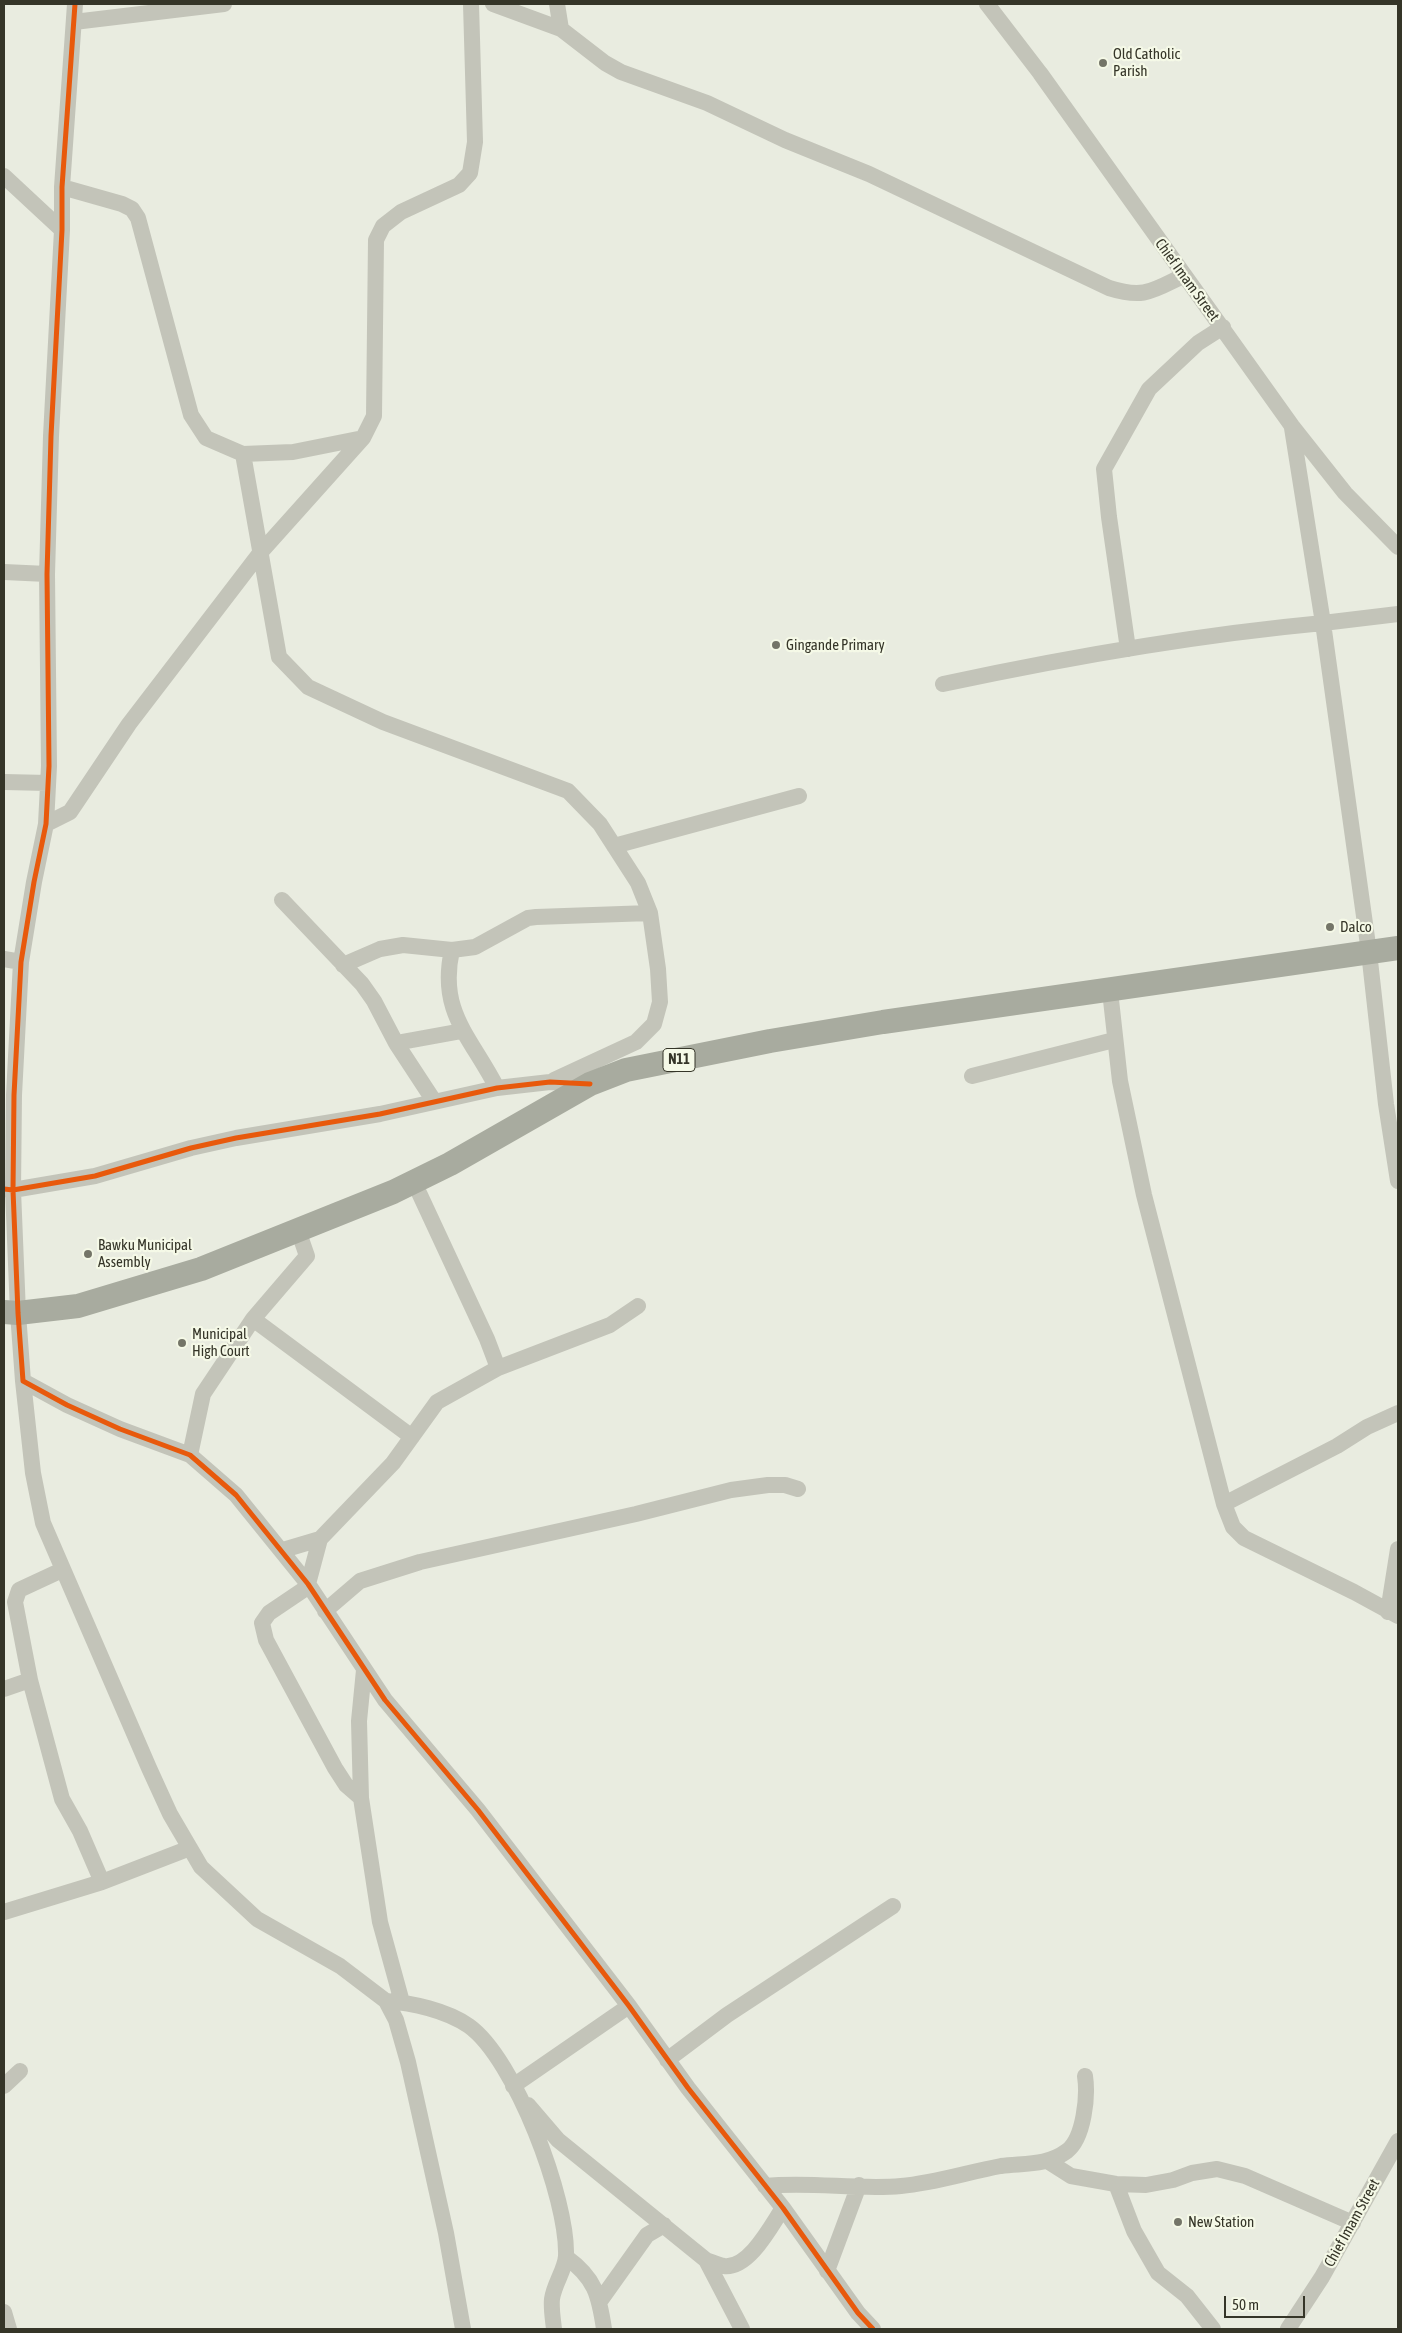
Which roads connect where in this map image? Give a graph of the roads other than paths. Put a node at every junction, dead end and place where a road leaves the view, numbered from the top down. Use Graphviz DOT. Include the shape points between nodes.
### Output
graph roads {
  1 [pos="75,4"];
  2 [pos="224,4"];
  3 [pos="471,4"];
  4 [pos="492,4"];
  5 [pos="557,4"];
  6 [pos="987,4"];
  7 [pos="74,22"];
  8 [pos="561,29"];
  9 [pos="4,176"];
  10 [pos="62,187"];
  11 [pos="62,230"];
  12 [pos="1183,276"];
  13 [pos="1223,328"];
  14 [pos="1292,426"];
  15 [pos="363,438"];
  16 [pos="243,454"];
  17 [pos="1398,547"];
  18 [pos="260,553"];
  19 [pos="4,572"];
  20 [pos="47,574"];
  21 [pos="1398,614"];
  22 [pos="1323,623"];
  23 [pos="1128,649"];
  24 [pos="943,684"];
  25 [pos="4,782"];
  26 [pos="48,783"];
  27 [pos="799,796"];
  28 [pos="46,824"];
  29 [pos="614,846"];
  30 [pos="282,900"];
  31 [pos="650,914"];
  32 [pos="1398,948"];
  33 [pos="452,950"];
  34 [pos="1369,952"];
  35 [pos="4,959"];
  36 [pos="22,962"];
  37 [pos="343,965"];
  38 [pos="1110,991"];
  39 [pos="462,1031"];
  40 [pos="1114,1040"];
  41 [pos="396,1043"];
  42 [pos="10,1053"];
  43 [pos="972,1076"];
  44 [pos="550,1082"];
  45 [pos="590,1084"];
  46 [pos="497,1088"];
  47 [pos="434,1101"];
  48 [pos="1398,1181"];
  49 [pos="414,1182"];
  50 [pos="8,1190"];
  51 [pos="298,1230"];
  52 [pos="638,1306"];
  53 [pos="11,1313"];
  54 [pos="253,1320"];
  55 [pos="498,1368"];
  56 [pos="23,1381"];
  57 [pos="1398,1413"];
  58 [pos="412,1437"];
  59 [pos="190,1455"];
  60 [pos="798,1489"];
  61 [pos="1224,1504"];
  62 [pos="320,1539"];
  63 [pos="283,1550"];
  64 [pos="1398,1550"];
  65 [pos="62,1570"];
  66 [pos="308,1585"];
  67 [pos="324,1611"];
  68 [pos="1393,1614"];
  69 [pos="364,1670"];
  70 [pos="30,1680"];
  71 [pos="4,1689"];
  72 [pos="361,1798"];
  73 [pos="190,1848"];
  74 [pos="102,1882"];
  75 [pos="893,1906"];
  76 [pos="4,1912"];
  77 [pos="393,2002"];
  78 [pos="629,2006"];
  79 [pos="667,2060"];
  80 [pos="20,2070"];
  81 [pos="1086,2076"];
  82 [pos="4,2086"];
  83 [pos="516,2090"];
  84 [pos="1398,2141"];
  85 [pos="1049,2162"];
  86 [pos="1116,2184"];
  87 [pos="859,2185"];
  88 [pos="765,2186"];
  89 [pos="783,2208"];
  90 [pos="1353,2223"];
  91 [pos="664,2226"];
  92 [pos="566,2257"];
  93 [pos="706,2260"];
  94 [pos="827,2271"];
  95 [pos="600,2301"];
  96 [pos="4,2312"];
  97 [pos="9,2329"];
  98 [pos="463,2329"];
  99 [pos="554,2329"];
  100 [pos="604,2329"];
  101 [pos="742,2329"];
  102 [pos="873,2329"];
  103 [pos="1214,2329"];
  104 [pos="1288,2329"];
  1 -- 7 [label="street"];
  2 -- 7 [label="street"];
  3 -- 15 [label="street" via="475,142 470,173 459,185 401,212 383,226 376,240 374,416"];
  4 -- 8 [label="street"];
  5 -- 8 [label="street"];
  6 -- 12 [label="street, Chief Imam Street" via="1050,87"];
  7 -- 10 [label="street"];
  8 -- 12 [label="street" via="622,72 707,103 785,140 869,174 1109,288 1130,294 1147,293"];
  9 -- 11 [label="street"];
  10 -- 11 [label="street"];
  10 -- 16 [label="street" via="132,209 138,218 191,414 206,438"];
  11 -- 20 [label="street"];
  12 -- 13 [label="street, Chief Imam Street"];
  13 -- 14 [label="street, Chief Imam Street"];
  13 -- 23 [label="street" via="1198,343 1150,389 1104,468"];
  14 -- 17 [label="street, Chief Imam Street" via="1345,493"];
  14 -- 22 [label="street"];
  15 -- 16 [label="street" via="294,452"];
  15 -- 18 [label="street"];
  16 -- 18 [label="street"];
  18 -- 28 [label="street" via="129,724 70,812"];
  18 -- 29 [label="street" via="278,657 308,686 383,722 568,791 600,824"];
  19 -- 20 [label="street"];
  20 -- 26 [label="street"];
  21 -- 22 [label="street"];
  22 -- 23 [label="street" via="1176,640"];
  22 -- 34 [label="street"];
  23 -- 24 [label="street"];
  25 -- 26 [label="street"];
  26 -- 28 [label="street"];
  27 -- 29 [label="street"];
  28 -- 36 [label="street"];
  29 -- 31 [label="street" via="638,883"];
  30 -- 37 [label="street"];
  31 -- 33 [label="street" via="536,916 475,946"];
  31 -- 44 [label="street" via="660,1002 654,1024 636,1042"];
  32 -- 34 [label="highway, N11"];
  33 -- 37 [label="street" via="403,946 380,950"];
  33 -- 39 [label="street" via="447,968 448,993"];
  34 -- 38 [label="highway, N11"];
  34 -- 48 [label="street"];
  35 -- 36 [label="street"];
  36 -- 42 [label="street"];
  37 -- 41 [label="street" via="374,1001"];
  38 -- 40 [label="street"];
  38 -- 45 [label="highway, N11" via="770,1041 626,1070"];
  39 -- 41 [label="street"];
  39 -- 46 [label="street"];
  40 -- 43 [label="street"];
  40 -- 61 [label="street" via="1144,1195"];
  41 -- 47 [label="street"];
  42 -- 50 [label="street"];
  44 -- 45 [label="street"];
  44 -- 46 [label="street"];
  45 -- 49 [label="highway, N11"];
  46 -- 47 [label="street"];
  47 -- 50 [label="street" via="380,1114 218,1142 95,1176"];
  49 -- 51 [label="highway, N11"];
  49 -- 55 [label="street"];
  50 -- 53 [label="street"];
  51 -- 53 [label="highway, N11" via="201,1268 78,1306"];
  51 -- 54 [label="street" via="307,1256"];
  52 -- 55 [label="street" via="610,1326"];
  53 -- 56 [label="street"];
  54 -- 58 [label="street"];
  54 -- 59 [label="street" via="203,1394"];
  55 -- 58 [label="street" via="436,1402"];
  56 -- 59 [label="street" via="111,1425"];
  56 -- 65 [label="street" via="43,1524"];
  57 -- 61 [label="street"];
  58 -- 62 [label="street" via="393,1463"];
  59 -- 63 [label="street" via="236,1495"];
  60 -- 67 [label="street" via="768,1485 731,1490 420,1562 360,1581"];
  61 -- 68 [label="street" via="1234,1527 1244,1538"];
  62 -- 63 [label="street"];
  62 -- 66 [label="street"];
  63 -- 66 [label="street"];
  64 -- 68 [label="street"];
  65 -- 70 [label="street" via="24,1586 15,1596"];
  65 -- 73 [label="street" via="148,1768"];
  66 -- 67 [label="street"];
  66 -- 72 [label="street" via="269,1613 262,1623 266,1640 334,1768"];
  67 -- 69 [label="street"];
  69 -- 72 [label="street" via="359,1721"];
  69 -- 78 [label="street" via="384,1700 478,1810"];
  70 -- 71 [label="street"];
  70 -- 74 [label="street" via="62,1799"];
  72 -- 77 [label="street"];
  73 -- 74 [label="street"];
  73 -- 77 [label="street" via="201,1867 257,1919 340,1966"];
  74 -- 76 [label="street"];
  75 -- 79 [label="street" via="720,2020"];
  77 -- 83 [label="street" via="451,2017 469,2026 491,2049"];
  77 -- 98 [label="street" via="446,2233"];
  78 -- 79 [label="street"];
  78 -- 83 [label="street"];
  79 -- 88 [label="street"];
  80 -- 82 [label="street"];
  81 -- 85 [label="street" via="1086,2102 1076,2138 1068,2150"];
  83 -- 91 [label="street" via="558,2140"];
  83 -- 92 [label="street" via="558,2194"];
  84 -- 90 [label="street, Chief Imam Street"];
  85 -- 86 [label="street" via="1071,2176"];
  85 -- 87 [label="street" via="983,2170 900,2186"];
  86 -- 90 [label="street" via="1146,2185 1173,2180 1192,2172 1217,2169 1245,2176"];
  86 -- 103 [label="street" via="1134,2231 1152,2265 1187,2296"];
  87 -- 88 [label="street"];
  87 -- 94 [label="street"];
  88 -- 89 [label="street"];
  89 -- 93 [label="street" via="753,2252 741,2262 726,2266"];
  89 -- 94 [label="street"];
  90 -- 104 [label="street, Chief Imam Street"];
  91 -- 93 [label="street"];
  91 -- 95 [label="street" via="647,2235"];
  92 -- 95 [label="street" via="592,2282"];
  92 -- 99 [label="street" via="552,2299"];
  93 -- 101 [label="street"];
  94 -- 102 [label="street"];
  95 -- 100 [label="street"];
  96 -- 97 [label="street"];
}
